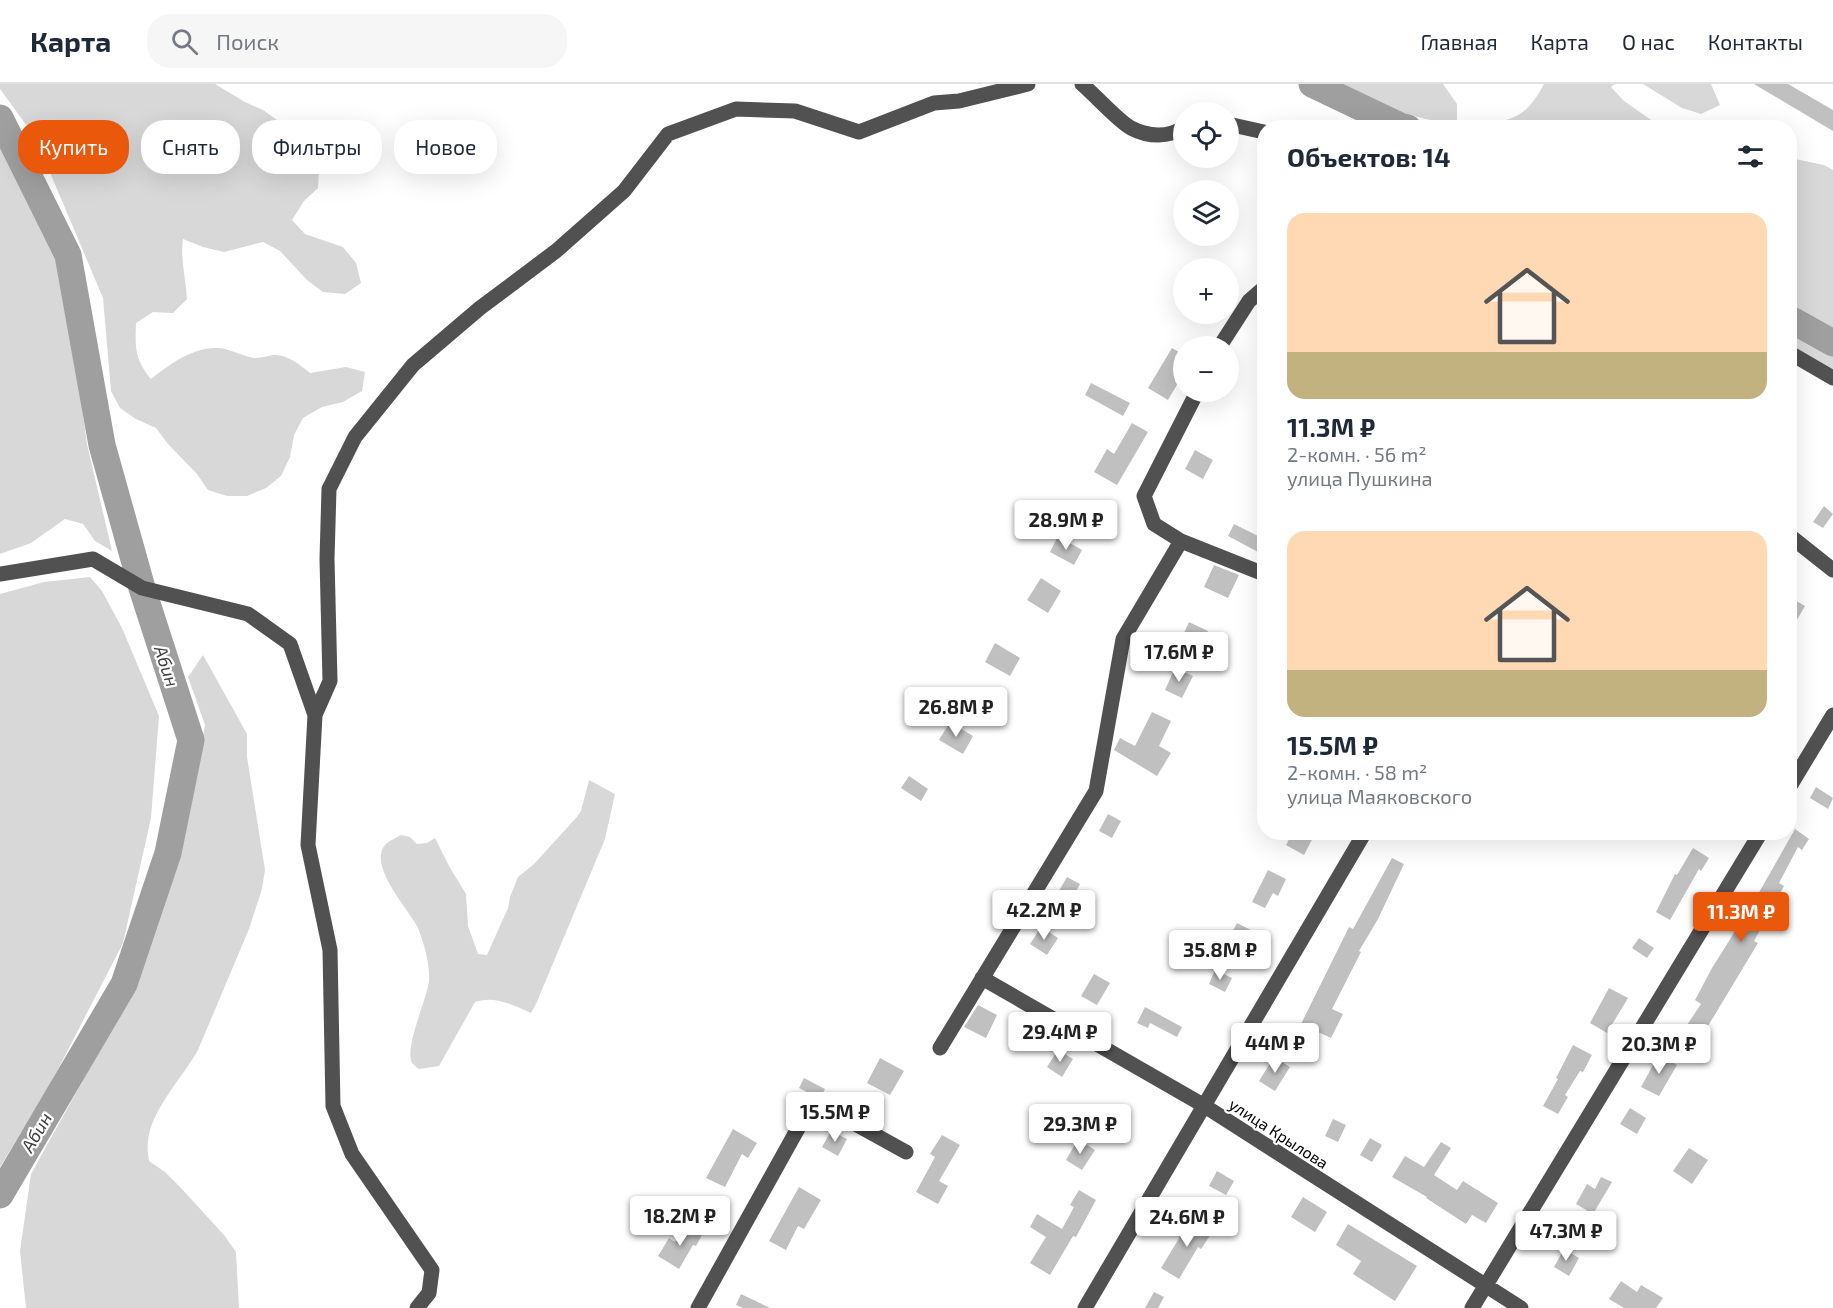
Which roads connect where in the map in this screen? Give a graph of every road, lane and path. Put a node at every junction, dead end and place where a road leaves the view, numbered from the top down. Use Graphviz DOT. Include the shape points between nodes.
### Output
graph roads {
  1 [pos="1028,84"];
  2 [pos="1082,84"];
  3 [pos="1239,126"];
  4 [pos="1257,130"];
  5 [pos="1173,135"];
  6 [pos="1257,294"];
  7 [pos="1226,336"];
  8 [pos="1797,357"];
  9 [pos="1833,378"];
  10 [pos="1192,402"];
  11 [pos="1181,541"];
  12 [pos="1797,542"];
  13 [pos="1833,570"];
  14 [pos="1257,571"];
  15 [pos="0,574"];
  16 [pos="315,715"];
  17 [pos="1833,715"];
  18 [pos="1797,774"];
  19 [pos="1360,840"];
  20 [pos="1756,840"];
  21 [pos="982,978"];
  22 [pos="940,1048"];
  23 [pos="1203,1105"];
  24 [pos="906,1152"];
  25 [pos="1485,1286"];
  26 [pos="417,1308"];
  27 [pos="698,1308"];
  28 [pos="1085,1308"];
  29 [pos="1472,1308"];
  30 [pos="1521,1308"];
  1 -- 16 [label="street" via="934,103 859,132 795,111 736,109 668,134 624,191 556,251 413,365 355,437 329,489 330,681"];
  2 -- 5 [label="street" via="1130,128 1151,135"];
  3 -- 4 [label="street"];
  6 -- 7 [label="street"];
  8 -- 9 [label="street"];
  10 -- 11 [label="street" via="1144,496 1154,524"];
  11 -- 14 [label="street"];
  11 -- 21 [label="street" via="1123,639 1096,791"];
  12 -- 13 [label="street"];
  15 -- 16 [label="street" via="93,559 142,588 248,614 290,644"];
  16 -- 26 [label="street" via="308,845 330,950 333,1106 352,1154 432,1270 429,1293"];
  17 -- 18 [label="street"];
  19 -- 23 [label="street"];
  20 -- 25 [label="street"];
  21 -- 22 [label="street"];
  21 -- 23 [label="street, улица Крылова"];
  23 -- 25 [label="street, улица Крылова"];
  23 -- 28 [label="street"];
  24 -- 27 [label="street" via="830,1110 814,1110 801,1123"];
  25 -- 29 [label="street"];
  25 -- 30 [label="street, улица Крылова"];
}
